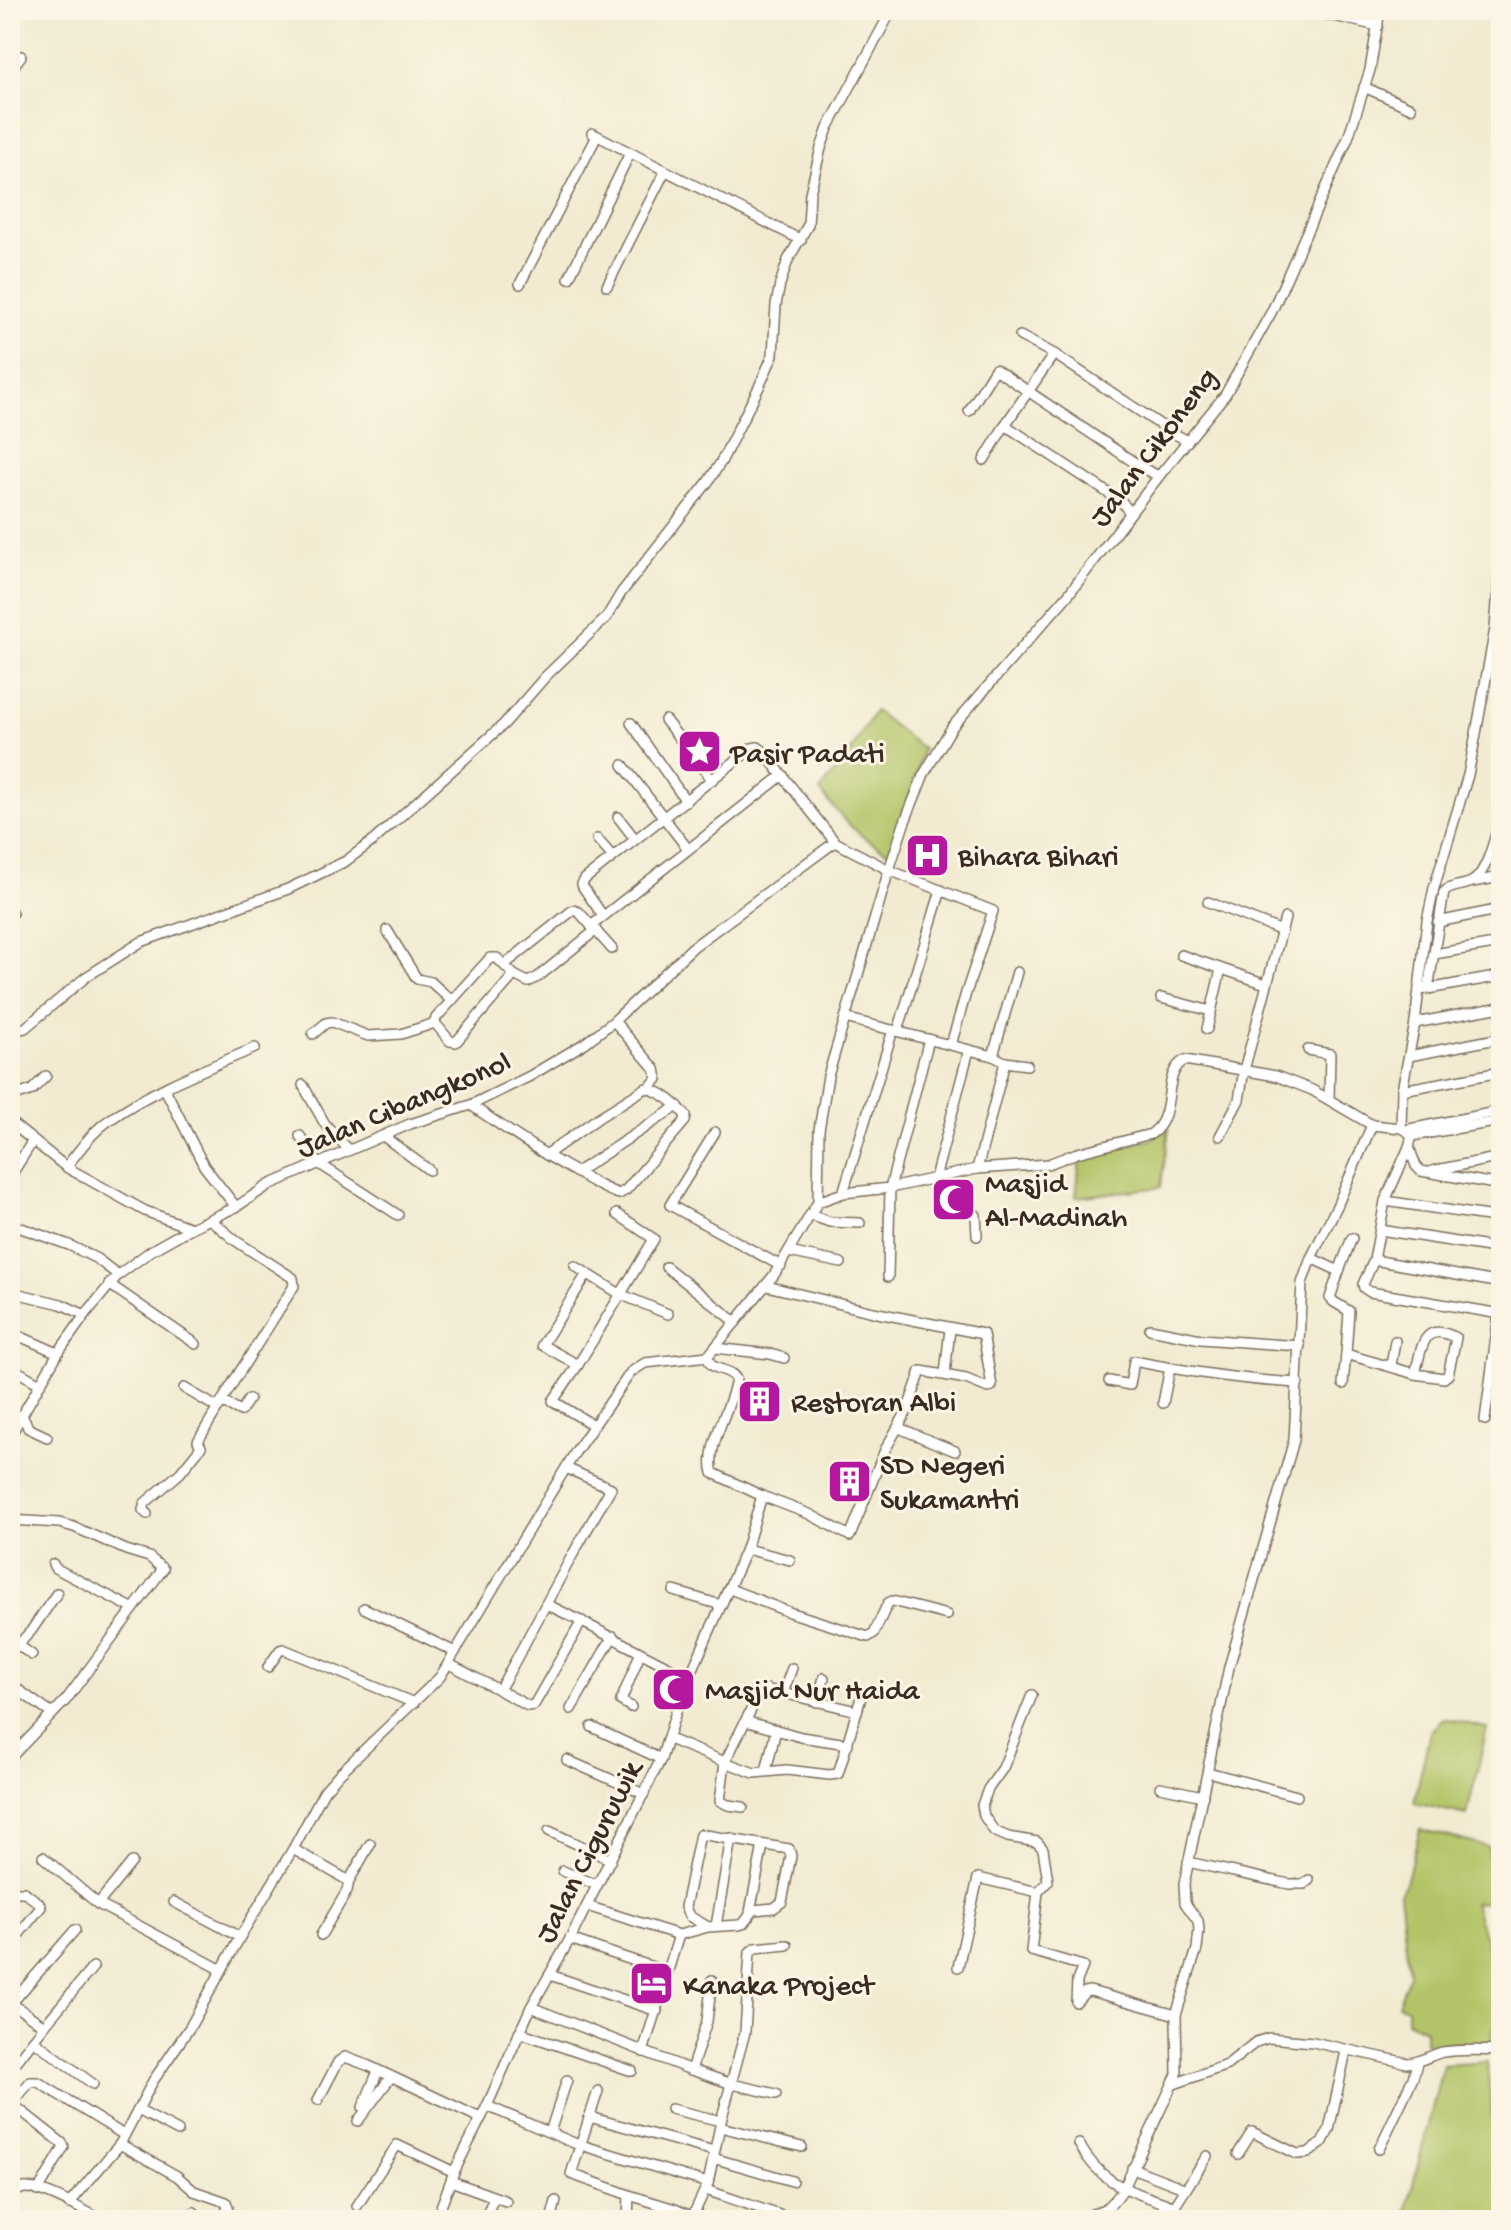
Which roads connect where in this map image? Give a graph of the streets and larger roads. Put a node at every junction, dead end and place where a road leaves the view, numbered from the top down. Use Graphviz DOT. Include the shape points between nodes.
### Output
graph roads {
  1 [pos="890,10"];
  2 [pos="1307,10"];
  3 [pos="1380,10"];
  4 [pos="1378,26"];
  5 [pos="21,56"];
  6 [pos="10,71"];
  7 [pos="1364,87"];
  8 [pos="1411,108"];
  9 [pos="630,153"];
  10 [pos="665,171"];
  11 [pos="801,240"];
  12 [pos="569,278"];
  13 [pos="520,284"];
  14 [pos="607,286"];
  15 [pos="1020,336"];
  16 [pos="1054,354"];
  17 [pos="1029,391"];
  18 [pos="969,411"];
  19 [pos="1005,425"];
  20 [pos="1188,441"];
  21 [pos="984,460"];
  22 [pos="1159,476"];
  23 [pos="1130,513"];
  24 [pos="1501,551"];
  25 [pos="1500,586"];
  26 [pos="665,720"];
  27 [pos="631,723"];
  28 [pos="623,765"];
  29 [pos="783,775"];
  30 [pos="712,780"];
  31 [pos="686,801"];
  32 [pos="1501,816"];
  33 [pos="618,817"];
  34 [pos="663,818"];
  35 [pos="597,839"];
  36 [pos="635,839"];
  37 [pos="835,842"];
  38 [pos="1497,845"];
  39 [pos="688,849"];
  40 [pos="613,857"];
  41 [pos="889,870"];
  42 [pos="1501,877"];
  43 [pos="1472,882"];
  44 [pos="941,890"];
  45 [pos="1208,902"];
  46 [pos="1501,909"];
  47 [pos="603,916"];
  48 [pos="1285,918"];
  49 [pos="1438,922"];
  50 [pos="594,928"];
  51 [pos="387,930"];
  52 [pos="1282,931"];
  53 [pos="1501,943"];
  54 [pos="612,949"];
  55 [pos="1434,954"];
  56 [pos="1181,955"];
  57 [pos="504,965"];
  58 [pos="1221,969"];
  59 [pos="1017,972"];
  60 [pos="514,975"];
  61 [pos="1501,976"];
  62 [pos="1266,984"];
  63 [pos="1424,990"];
  64 [pos="1161,998"];
  65 [pos="452,1001"];
  66 [pos="1501,1007"];
  67 [pos="1211,1011"];
  68 [pos="849,1018"];
  69 [pos="614,1021"];
  70 [pos="435,1023"];
  71 [pos="1415,1023"];
  72 [pos="1207,1029"];
  73 [pos="10,1031"];
  74 [pos="896,1031"];
  75 [pos="313,1034"];
  76 [pos="1501,1038"];
  77 [pos="929,1039"];
  78 [pos="951,1045"];
  79 [pos="255,1048"];
  80 [pos="969,1050"];
  81 [pos="1308,1050"];
  82 [pos="993,1056"];
  83 [pos="1409,1056"];
  84 [pos="1005,1062"];
  85 [pos="1027,1065"];
  86 [pos="1244,1070"];
  87 [pos="1501,1072"];
  88 [pos="46,1076"];
  89 [pos="303,1085"];
  90 [pos="649,1088"];
  91 [pos="165,1089"];
  92 [pos="1402,1090"];
  93 [pos="10,1100"];
  94 [pos="1329,1100"];
  95 [pos="471,1105"];
  96 [pos="678,1106"];
  97 [pos="1501,1111"];
  98 [pos="1501,1121"];
  99 [pos="10,1122"];
  100 [pos="1372,1125"];
  101 [pos="1408,1131"];
  102 [pos="715,1132"];
  103 [pos="300,1136"];
  104 [pos="383,1136"];
  105 [pos="1220,1136"];
  106 [pos="32,1142"];
  107 [pos="1409,1147"];
  108 [pos="349,1150"];
  109 [pos="546,1155"];
  110 [pos="1501,1157"];
  111 [pos="318,1163"];
  112 [pos="66,1167"];
  113 [pos="977,1169"];
  114 [pos="429,1170"];
  115 [pos="577,1172"];
  116 [pos="1425,1172"];
  117 [pos="10,1177"];
  118 [pos="937,1177"];
  119 [pos="1501,1185"];
  120 [pos="890,1188"];
  121 [pos="843,1193"];
  122 [pos="1385,1201"];
  123 [pos="818,1202"];
  124 [pos="236,1207"];
  125 [pos="617,1214"];
  126 [pos="398,1215"];
  127 [pos="810,1215"];
  128 [pos="1501,1218"];
  129 [pos="211,1220"];
  130 [pos="860,1223"];
  131 [pos="10,1224"];
  132 [pos="191,1228"];
  133 [pos="1380,1230"];
  134 [pos="977,1236"];
  135 [pos="1352,1238"];
  136 [pos="1501,1249"];
  137 [pos="789,1252"];
  138 [pos="1311,1258"];
  139 [pos="1374,1260"];
  140 [pos="841,1263"];
  141 [pos="575,1266"];
  142 [pos="781,1266"];
  143 [pos="666,1267"];
  144 [pos="1339,1271"];
  145 [pos="587,1274"];
  146 [pos="118,1275"];
  147 [pos="888,1277"];
  148 [pos="1501,1283"];
  149 [pos="109,1284"];
  150 [pos="767,1286"];
  151 [pos="11,1292"];
  152 [pos="620,1294"];
  153 [pos="668,1314"];
  154 [pos="1500,1314"];
  155 [pos="85,1315"];
  156 [pos="736,1322"];
  157 [pos="950,1329"];
  158 [pos="1150,1329"];
  159 [pos="10,1332"];
  160 [pos="1395,1341"];
  161 [pos="196,1344"];
  162 [pos="1300,1346"];
  163 [pos="711,1352"];
  164 [pos="58,1353"];
  165 [pos="1346,1354"];
  166 [pos="784,1358"];
  167 [pos="578,1365"];
  168 [pos="1391,1366"];
  169 [pos="10,1367"];
  170 [pos="1170,1368"];
  171 [pos="945,1374"];
  172 [pos="1415,1374"];
  173 [pos="1109,1381"];
  174 [pos="1298,1383"];
  175 [pos="40,1384"];
  176 [pos="1343,1384"];
  177 [pos="184,1388"];
  178 [pos="249,1399"];
  179 [pos="1163,1403"];
  180 [pos="220,1405"];
  181 [pos="22,1418"];
  182 [pos="1485,1420"];
  183 [pos="593,1425"];
  184 [pos="899,1428"];
  185 [pos="10,1436"];
  186 [pos="47,1437"];
  187 [pos="955,1451"];
  188 [pos="566,1468"];
  189 [pos="762,1496"];
  190 [pos="147,1514"];
  191 [pos="10,1520"];
  192 [pos="746,1549"];
  193 [pos="790,1560"];
  194 [pos="53,1564"];
  195 [pos="730,1589"];
  196 [pos="674,1591"];
  197 [pos="57,1593"];
  198 [pos="546,1604"];
  199 [pos="721,1605"];
  200 [pos="132,1608"];
  201 [pos="364,1608"];
  202 [pos="947,1615"];
  203 [pos="582,1621"];
  204 [pos="613,1636"];
  205 [pos="14,1643"];
  206 [pos="455,1652"];
  207 [pos="640,1654"];
  208 [pos="32,1655"];
  209 [pos="449,1664"];
  210 [pos="268,1667"];
  211 [pos="792,1668"];
  212 [pos="689,1677"];
  213 [pos="824,1678"];
  214 [pos="10,1684"];
  215 [pos="499,1690"];
  216 [pos="783,1693"];
  217 [pos="862,1694"];
  218 [pos="1032,1695"];
  219 [pos="817,1702"];
  220 [pos="414,1703"];
  221 [pos="631,1707"];
  222 [pos="571,1709"];
  223 [pos="857,1711"];
  224 [pos="52,1714"];
  225 [pos="745,1721"];
  226 [pos="592,1727"];
  227 [pos="776,1730"];
  228 [pos="669,1739"];
  229 [pos="848,1744"];
  230 [pos="10,1758"];
  231 [pos="661,1759"];
  232 [pos="567,1760"];
  233 [pos="725,1762"];
  234 [pos="766,1771"];
  235 [pos="1208,1772"];
  236 [pos="1160,1787"];
  237 [pos="644,1794"];
  238 [pos="1203,1796"];
  239 [pos="1297,1796"];
  240 [pos="743,1807"];
  241 [pos="549,1831"];
  242 [pos="731,1838"];
  243 [pos="370,1844"];
  244 [pos="763,1845"];
  245 [pos="293,1849"];
  246 [pos="43,1857"];
  247 [pos="611,1860"];
  248 [pos="132,1862"];
  249 [pos="1188,1862"];
  250 [pos="563,1871"];
  251 [pos="1309,1880"];
  252 [pos="349,1881"];
  253 [pos="597,1885"];
  254 [pos="1038,1892"];
  255 [pos="10,1896"];
  256 [pos="174,1902"];
  257 [pos="98,1904"];
  258 [pos="587,1906"];
  259 [pos="750,1912"];
  260 [pos="712,1926"];
  261 [pos="75,1930"];
  262 [pos="321,1935"];
  263 [pos="679,1935"];
  264 [pos="240,1937"];
  265 [pos="12,1939"];
  266 [pos="570,1939"];
  267 [pos="787,1945"];
  268 [pos="93,1967"];
  269 [pos="958,1967"];
  270 [pos="222,1970"];
  271 [pos="667,1972"];
  272 [pos="550,1975"];
  273 [pos="712,1980"];
  274 [pos="10,2004"];
  275 [pos="531,2007"];
  276 [pos="657,2011"];
  277 [pos="1176,2015"];
  278 [pos="44,2026"];
  279 [pos="519,2032"];
  280 [pos="33,2040"];
  281 [pos="1346,2051"];
  282 [pos="1501,2051"];
  283 [pos="643,2052"];
  284 [pos="1417,2063"];
  285 [pos="10,2070"];
  286 [pos="691,2070"];
  287 [pos="378,2071"];
  288 [pos="632,2071"];
  289 [pos="391,2077"];
  290 [pos="567,2080"];
  291 [pos="93,2084"];
  292 [pos="732,2084"];
  293 [pos="1174,2084"];
  294 [pos="598,2091"];
  295 [pos="776,2094"];
  296 [pos="318,2100"];
  297 [pos="487,2106"];
  298 [pos="671,2109"];
  299 [pos="138,2110"];
  300 [pos="589,2117"];
  301 [pos="480,2118"];
  302 [pos="720,2124"];
  303 [pos="178,2131"];
  304 [pos="550,2132"];
  305 [pos="122,2140"];
  306 [pos="1079,2144"];
  307 [pos="582,2145"];
  308 [pos="802,2147"];
  309 [pos="1379,2149"];
  310 [pos="714,2154"];
  311 [pos="1238,2154"];
  312 [pos="1207,2156"];
  313 [pos="1132,2168"];
  314 [pos="452,2176"];
  315 [pos="10,2179"];
  316 [pos="792,2181"];
  317 [pos="707,2187"];
  318 [pos="1124,2188"];
  319 [pos="1186,2189"];
  320 [pos="38,2191"];
  321 [pos="14,2192"];
  322 [pos="629,2195"];
  323 [pos="494,2198"];
  324 [pos="506,2201"];
  325 [pos="556,2201"];
  326 [pos="69,2204"];
  327 [pos="357,2206"];
  328 [pos="1175,2207"];
  329 [pos="1100,2211"];
  330 [pos="83,2216"];
  331 [pos="695,2219"];
  332 [pos="102,2220"];
  333 [pos="223,2220"];
  334 [pos="436,2220"];
  335 [pos="484,2220"];
  336 [pos="551,2220"];
  337 [pos="628,2220"];
  338 [pos="794,2220"];
  339 [pos="1082,2220"];
  340 [pos="1111,2220"];
  341 [pos="1166,2220"];
  1 -- 11 [label="street" via="828,128"];
  2 -- 4 [label="street"];
  3 -- 4 [label="street, Jalan Cikoneng"];
  4 -- 7 [label="street, Jalan Cikoneng"];
  5 -- 6 [label="street"];
  7 -- 8 [label="street"];
  7 -- 20 [label="street, Jalan Cikoneng" via="1348,138 1272,311 1225,395"];
  9 -- 10 [label="street"];
  9 -- 12 [label="street"];
  9 -- 13 [label="street" via="594,134"];
  10 -- 11 [label="street"];
  10 -- 14 [label="street"];
  11 -- 73 [label="street" via="780,284 773,355 721,462 606,618 504,724 346,861 288,889 141,942 86,977 25,1028"];
  15 -- 16 [label="street"];
  16 -- 17 [label="street"];
  16 -- 20 [label="street"];
  17 -- 18 [label="street" via="995,369"];
  17 -- 19 [label="street"];
  17 -- 22 [label="street"];
  19 -- 21 [label="street"];
  19 -- 23 [label="street" via="1122,502"];
  20 -- 22 [label="street, Jalan Cikoneng"];
  22 -- 23 [label="street, Jalan Cikoneng"];
  23 -- 41 [label="street, Jalan Cikoneng" via="1068,595 952,727 924,774"];
  24 -- 25 [label="street"];
  25 -- 63 [label="street" via="1468,775 1432,897"];
  26 -- 30 [label="street"];
  27 -- 31 [label="street"];
  28 -- 34 [label="street"];
  29 -- 30 [label="street" via="758,747"];
  29 -- 37 [label="street"];
  29 -- 39 [label="street"];
  30 -- 31 [label="street"];
  31 -- 34 [label="street"];
  32 -- 38 [label="street"];
  33 -- 36 [label="street"];
  34 -- 36 [label="street"];
  34 -- 39 [label="street"];
  35 -- 40 [label="street"];
  36 -- 40 [label="street"];
  37 -- 41 [label="street"];
  37 -- 69 [label="street, Jalan Cibangkonol" via="693,947"];
  38 -- 43 [label="street"];
  39 -- 47 [label="street"];
  40 -- 47 [label="street" via="582,884"];
  41 -- 44 [label="street"];
  41 -- 68 [label="street, Jalan Cikoneng"];
  42 -- 43 [label="street"];
  43 -- 49 [label="street" via="1444,892"];
  44 -- 74 [label="street"];
  44 -- 78 [label="street" via="993,911"];
  45 -- 52 [label="street"];
  46 -- 49 [label="street"];
  47 -- 50 [label="street"];
  48 -- 52 [label="street"];
  49 -- 55 [label="street"];
  50 -- 54 [label="street"];
  50 -- 57 [label="street" via="571,911"];
  50 -- 60 [label="street" via="535,980 525,982"];
  51 -- 65 [label="street" via="417,979 431,982"];
  52 -- 62 [label="street"];
  53 -- 55 [label="street"];
  55 -- 63 [label="street"];
  56 -- 58 [label="street"];
  57 -- 60 [label="street"];
  57 -- 65 [label="street" via="497,958 487,960"];
  58 -- 62 [label="street"];
  58 -- 67 [label="street"];
  59 -- 82 [label="street"];
  60 -- 70 [label="street" via="456,1042"];
  61 -- 63 [label="street"];
  62 -- 86 [label="street"];
  63 -- 71 [label="street"];
  64 -- 67 [label="street"];
  65 -- 70 [label="street"];
  66 -- 71 [label="street"];
  67 -- 72 [label="street"];
  68 -- 74 [label="street"];
  68 -- 123 [label="street, Jalan Cikoneng" via="822,1106"];
  69 -- 90 [label="street" via="655,1069 657,1079"];
  69 -- 95 [label="street, Jalan Cibangkonol" via="530,1076"];
  70 -- 75 [label="street" via="368,1036 332,1022"];
  71 -- 83 [label="street"];
  74 -- 77 [label="street"];
  74 -- 121 [label="street"];
  76 -- 83 [label="street"];
  77 -- 78 [label="street"];
  77 -- 120 [label="street"];
  78 -- 80 [label="street"];
  79 -- 91 [label="street"];
  80 -- 82 [label="street"];
  80 -- 118 [label="street"];
  81 -- 94 [label="street" via="1330,1054"];
  82 -- 84 [label="street"];
  83 -- 92 [label="street"];
  84 -- 85 [label="street"];
  84 -- 113 [label="street"];
  86 -- 94 [label="street" via="1276,1076"];
  86 -- 105 [label="street" via="1239,1100"];
  86 -- 113 [label="street" via="1185,1060 1174,1072 1165,1120 1151,1134 1048,1164"];
  87 -- 92 [label="street"];
  88 -- 93 [label="street"];
  89 -- 108 [label="street" via="325,1124"];
  90 -- 96 [label="street"];
  90 -- 109 [label="street"];
  91 -- 112 [label="street" via="109,1120"];
  91 -- 124 [label="street" via="204,1166"];
  92 -- 101 [label="street"];
  94 -- 100 [label="street"];
  95 -- 104 [label="street, Jalan Cibangkonol"];
  95 -- 109 [label="street"];
  96 -- 115 [label="street"];
  96 -- 115 [label="street" via="685,1121 624,1192 616,1193"];
  97 -- 101 [label="street"];
  98 -- 101 [label="street"];
  99 -- 106 [label="street"];
  100 -- 101 [label="street"];
  100 -- 138 [label="street"];
  101 -- 107 [label="street"];
  102 -- 142 [label="street" via="670,1205"];
  103 -- 111 [label="street"];
  104 -- 108 [label="street, Jalan Cibangkonol"];
  104 -- 114 [label="street"];
  106 -- 112 [label="street"];
  106 -- 117 [label="street"];
  107 -- 116 [label="street" via="1418,1169"];
  107 -- 122 [label="street"];
  108 -- 111 [label="street, Jalan Cibangkonol"];
  109 -- 115 [label="street"];
  110 -- 116 [label="street"];
  111 -- 124 [label="street, Jalan Cibangkonol"];
  111 -- 126 [label="street"];
  112 -- 132 [label="street" via="145,1211"];
  113 -- 118 [label="street"];
  116 -- 119 [label="street"];
  118 -- 120 [label="street"];
  118 -- 134 [label="street" via="939,1205 972,1211"];
  120 -- 121 [label="street"];
  120 -- 147 [label="street"];
  121 -- 123 [label="street"];
  122 -- 128 [label="street"];
  122 -- 133 [label="street"];
  123 -- 127 [label="street"];
  124 -- 129 [label="street, Jalan Cibangkonol"];
  125 -- 152 [label="street" via="654,1239"];
  127 -- 130 [label="street"];
  127 -- 137 [label="street"];
  129 -- 132 [label="street, Jalan Cibangkonol"];
  129 -- 180 [label="street" via="295,1282"];
  131 -- 146 [label="street" via="69,1245"];
  132 -- 146 [label="street, Jalan Cibangkonol"];
  133 -- 136 [label="street"];
  133 -- 139 [label="street"];
  135 -- 144 [label="street"];
  137 -- 140 [label="street"];
  137 -- 142 [label="street"];
  138 -- 144 [label="street"];
  138 -- 162 [label="street" via="1302,1283"];
  139 -- 148 [label="street"];
  139 -- 154 [label="street" via="1363,1284 1366,1290"];
  141 -- 145 [label="street"];
  142 -- 150 [label="street"];
  143 -- 156 [label="street"];
  144 -- 165 [label="street" via="1330,1298 1349,1311"];
  145 -- 152 [label="street"];
  145 -- 167 [label="street" via="542,1345"];
  146 -- 149 [label="street, Jalan Cibangkonol"];
  149 -- 155 [label="street, Jalan Cibangkonol"];
  149 -- 161 [label="street"];
  150 -- 156 [label="street"];
  150 -- 157 [label="street"];
  151 -- 155 [label="street"];
  152 -- 153 [label="street"];
  152 -- 167 [label="street"];
  154 -- 182 [label="street"];
  155 -- 164 [label="street, Jalan Cibangkonol"];
  156 -- 163 [label="street"];
  157 -- 171 [label="street"];
  157 -- 171 [label="street" via="983,1334 992,1385"];
  158 -- 162 [label="street" via="1201,1339"];
  159 -- 164 [label="street"];
  160 -- 168 [label="street"];
  162 -- 174 [label="street"];
  163 -- 166 [label="street"];
  163 -- 183 [label="street" via="637,1367"];
  163 -- 189 [label="street" via="712,1367 731,1372 736,1379 711,1470"];
  164 -- 175 [label="street, Jalan Cibangkonol"];
  165 -- 168 [label="street"];
  165 -- 176 [label="street"];
  167 -- 183 [label="street" via="553,1401"];
  168 -- 172 [label="street"];
  169 -- 175 [label="street"];
  170 -- 173 [label="street" via="1134,1361 1130,1385"];
  170 -- 174 [label="street"];
  170 -- 179 [label="street"];
  171 -- 184 [label="street" via="920,1373"];
  172 -- 172 [label="street" via="1425,1338 1438,1332 1456,1338 1448,1375"];
  174 -- 235 [label="street" via="1294,1440 1229,1667"];
  175 -- 181 [label="street, Jalan Cibangkonol"];
  177 -- 180 [label="street"];
  178 -- 180 [label="street" via="241,1411"];
  180 -- 190 [label="street" via="198,1441 201,1447 145,1503"];
  181 -- 185 [label="street, Jalan Cibangkonol"];
  181 -- 186 [label="street" via="28,1428"];
  183 -- 188 [label="street"];
  184 -- 187 [label="street"];
  184 -- 189 [label="street" via="850,1536"];
  188 -- 198 [label="street" via="611,1488"];
  188 -- 206 [label="street"];
  189 -- 192 [label="street, Jalan Ciguruwik"];
  191 -- 200 [label="street" via="59,1523 155,1560 163,1570"];
  192 -- 193 [label="street"];
  192 -- 195 [label="street, Jalan Ciguruwik"];
  194 -- 200 [label="street"];
  195 -- 199 [label="street, Jalan Ciguruwik"];
  195 -- 202 [label="street" via="868,1637 890,1602"];
  196 -- 199 [label="street"];
  197 -- 205 [label="street" via="31,1631"];
  198 -- 203 [label="street"];
  198 -- 215 [label="street"];
  199 -- 212 [label="street, Jalan Ciguruwik"];
  200 -- 224 [label="street"];
  201 -- 206 [label="street"];
  203 -- 204 [label="street"];
  203 -- 215 [label="street" via="534,1705"];
  204 -- 207 [label="street"];
  204 -- 222 [label="street"];
  205 -- 208 [label="street"];
  206 -- 209 [label="street"];
  207 -- 212 [label="street"];
  207 -- 221 [label="street" via="621,1701"];
  209 -- 215 [label="street"];
  209 -- 220 [label="street"];
  210 -- 220 [label="street" via="283,1649"];
  211 -- 216 [label="street"];
  212 -- 228 [label="street, Jalan Ciguruwik"];
  213 -- 219 [label="street"];
  214 -- 224 [label="street"];
  216 -- 219 [label="street"];
  216 -- 225 [label="street" via="762,1689"];
  217 -- 223 [label="street"];
  218 -- 254 [label="street" via="982,1805 994,1831 1040,1845 1048,1881"];
  219 -- 223 [label="street"];
  220 -- 245 [label="street" via="330,1783"];
  223 -- 229 [label="street"];
  224 -- 230 [label="street"];
  225 -- 227 [label="street"];
  225 -- 233 [label="street"];
  226 -- 231 [label="street"];
  227 -- 229 [label="street"];
  227 -- 234 [label="street"];
  228 -- 231 [label="street, Jalan Ciguruwik"];
  228 -- 233 [label="street"];
  229 -- 234 [label="street" via="835,1775"];
  231 -- 237 [label="street, Jalan Ciguruwik"];
  232 -- 237 [label="street"];
  233 -- 234 [label="street" via="754,1773"];
  233 -- 240 [label="street" via="720,1801"];
  235 -- 238 [label="street"];
  235 -- 239 [label="street"];
  236 -- 238 [label="street"];
  237 -- 247 [label="street, Jalan Ciguruwik"];
  238 -- 249 [label="street"];
  241 -- 247 [label="street"];
  242 -- 244 [label="street"];
  242 -- 260 [label="street"];
  242 -- 260 [label="street" via="702,1832 699,1836 685,1907 689,1916"];
  243 -- 252 [label="street"];
  244 -- 259 [label="street"];
  244 -- 259 [label="street" via="790,1850 784,1898 777,1907"];
  245 -- 252 [label="street"];
  245 -- 264 [label="street"];
  246 -- 257 [label="street"];
  247 -- 253 [label="street, Jalan Ciguruwik"];
  248 -- 257 [label="street"];
  249 -- 251 [label="street" via="1289,1884"];
  249 -- 277 [label="street" via="1183,1896 1199,1929"];
  250 -- 253 [label="street"];
  252 -- 262 [label="street"];
  253 -- 258 [label="street, Jalan Ciguruwik"];
  254 -- 269 [label="street" via="978,1878"];
  254 -- 277 [label="street" via="1031,1951 1083,1966 1076,2002 1090,1991"];
  255 -- 265 [label="street" via="24,1892 41,1907"];
  256 -- 264 [label="street"];
  257 -- 270 [label="street"];
  258 -- 263 [label="street"];
  258 -- 266 [label="street, Jalan Ciguruwik"];
  259 -- 260 [label="street" via="743,1924"];
  260 -- 263 [label="street"];
  261 -- 274 [label="street"];
  263 -- 271 [label="street"];
  264 -- 270 [label="street"];
  266 -- 271 [label="street"];
  266 -- 272 [label="street, Jalan Ciguruwik"];
  267 -- 292 [label="street" via="750,1952 745,2032"];
  268 -- 278 [label="street"];
  270 -- 299 [label="street"];
  271 -- 276 [label="street"];
  272 -- 275 [label="street, Jalan Ciguruwik"];
  272 -- 276 [label="street"];
  273 -- 286 [label="street" via="707,2021"];
  274 -- 278 [label="street"];
  275 -- 279 [label="street, Jalan Ciguruwik"];
  275 -- 283 [label="street"];
  276 -- 283 [label="street"];
  277 -- 293 [label="street"];
  278 -- 280 [label="street"];
  279 -- 288 [label="street"];
  279 -- 297 [label="street, Jalan Ciguruwik"];
  280 -- 285 [label="street"];
  280 -- 291 [label="street"];
  281 -- 284 [label="street"];
  281 -- 293 [label="street" via="1313,2042 1263,2039 1227,2065"];
  281 -- 311 [label="street" via="1322,2143 1297,2154 1252,2132"];
  282 -- 284 [label="street" via="1450,2051"];
  283 -- 286 [label="street"];
  284 -- 309 [label="street"];
  286 -- 292 [label="street"];
  287 -- 289 [label="street"];
  287 -- 289 [label="street" via="358,2121"];
  287 -- 296 [label="street" via="341,2058"];
  289 -- 301 [label="street"];
  290 -- 304 [label="street"];
  292 -- 295 [label="street"];
  292 -- 302 [label="street"];
  293 -- 313 [label="street"];
  294 -- 300 [label="street"];
  297 -- 301 [label="street, Jalan Ciguruwik"];
  297 -- 304 [label="street"];
  298 -- 302 [label="street"];
  299 -- 303 [label="street"];
  299 -- 305 [label="street"];
  300 -- 307 [label="street"];
  300 -- 310 [label="street"];
  301 -- 314 [label="street, Jalan Ciguruwik"];
  302 -- 308 [label="street"];
  302 -- 310 [label="street"];
  304 -- 307 [label="street"];
  305 -- 320 [label="street" via="38,2082 30,2082 15,2106 64,2147"];
  305 -- 326 [label="street"];
  305 -- 333 [label="street" via="194,2191 226,2202"];
  306 -- 318 [label="street" via="1102,2176"];
  307 -- 317 [label="street"];
  307 -- 322 [label="street" via="571,2175"];
  310 -- 316 [label="street"];
  310 -- 317 [label="street"];
  312 -- 319 [label="street"];
  313 -- 318 [label="street"];
  313 -- 319 [label="street"];
  314 -- 323 [label="street"];
  314 -- 327 [label="street" via="397,2145"];
  314 -- 334 [label="street, Jalan Ciguruwik"];
  315 -- 321 [label="street"];
  317 -- 331 [label="street"];
  317 -- 338 [label="street"];
  318 -- 328 [label="street"];
  318 -- 329 [label="street"];
  319 -- 328 [label="street"];
  320 -- 321 [label="street"];
  320 -- 326 [label="street"];
  322 -- 331 [label="street"];
  322 -- 337 [label="street"];
  323 -- 324 [label="street"];
  323 -- 335 [label="street"];
  325 -- 336 [label="street"];
  326 -- 330 [label="street"];
  328 -- 341 [label="street"];
  329 -- 339 [label="street"];
  329 -- 340 [label="street"];
  330 -- 332 [label="street"];
}
